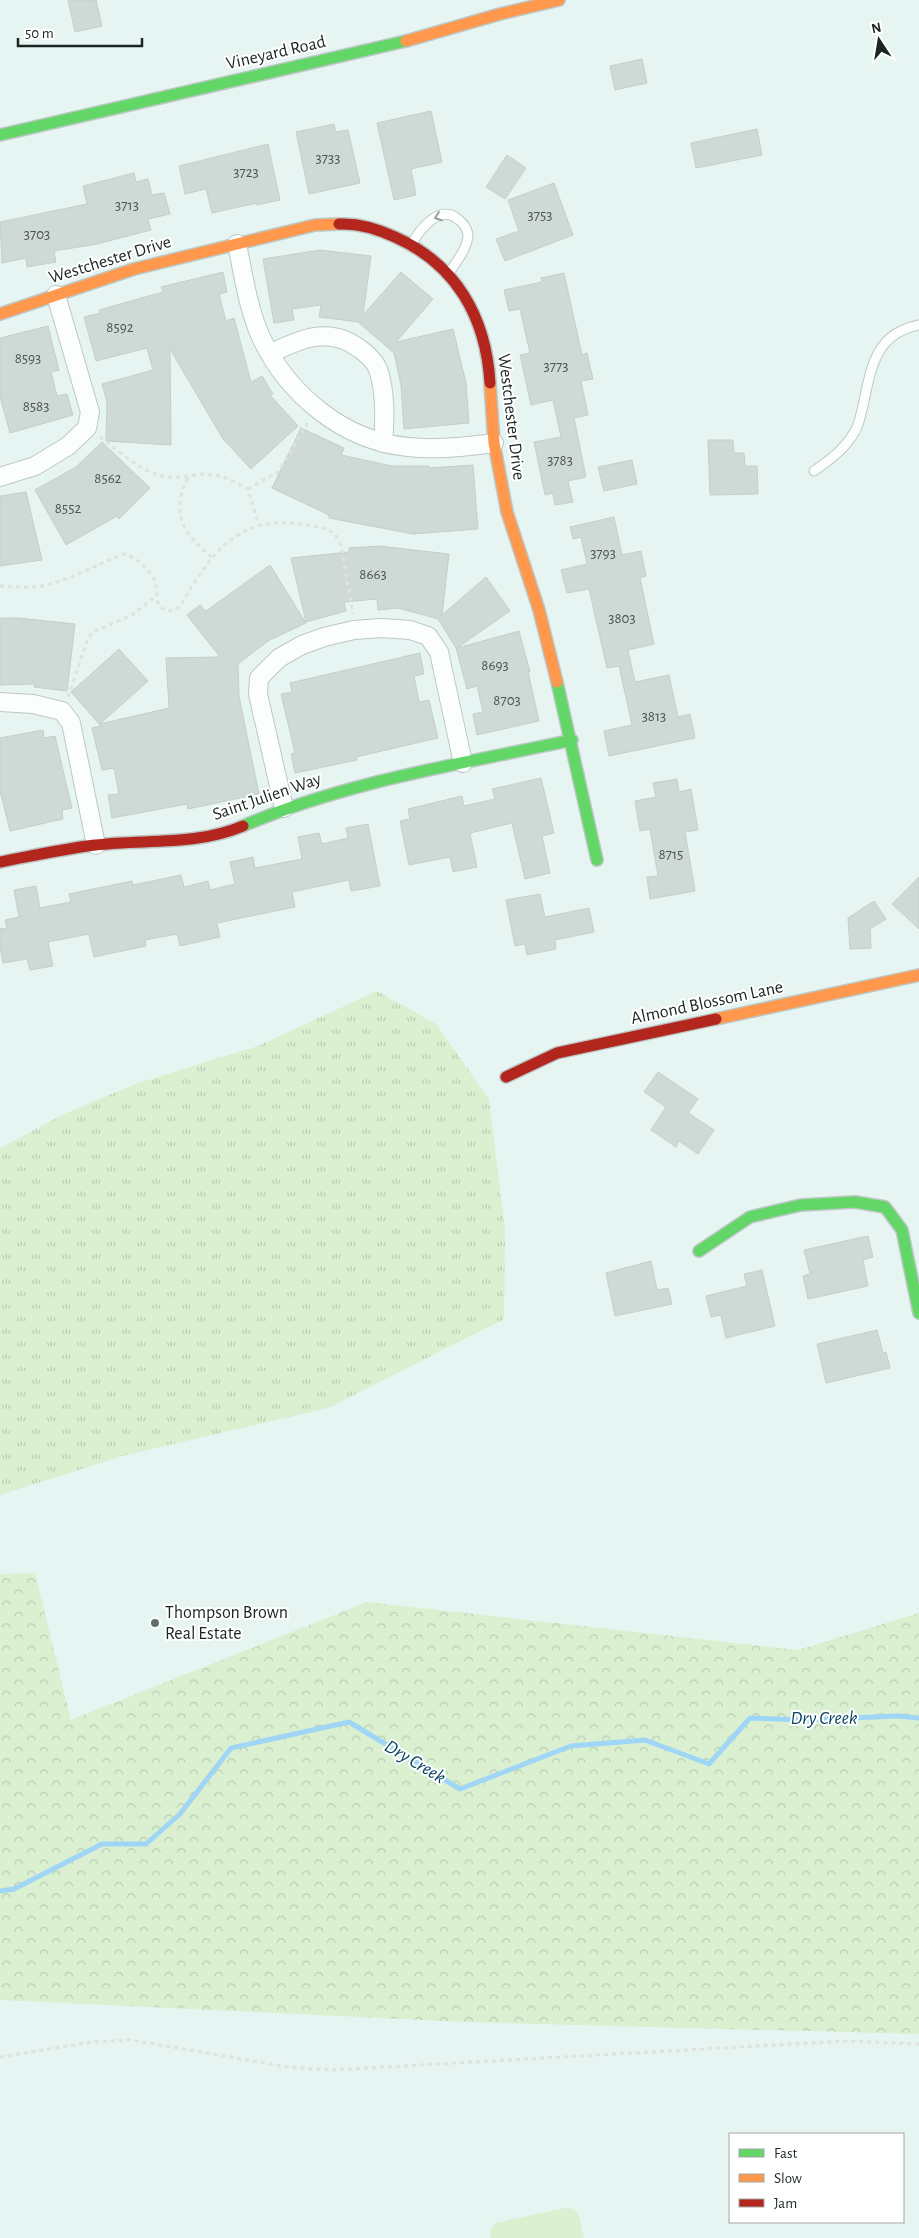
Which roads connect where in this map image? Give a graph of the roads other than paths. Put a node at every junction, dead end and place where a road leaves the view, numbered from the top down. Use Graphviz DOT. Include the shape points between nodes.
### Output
graph roads {
  1 [pos="559,0"];
  2 [pos="0,135"];
  3 [pos="237,244"];
  4 [pos="412,244"];
  5 [pos="449,273"];
  6 [pos="56,294"];
  7 [pos="0,314"];
  8 [pos="919,325"];
  9 [pos="270,354"];
  10 [pos="383,442"];
  11 [pos="494,444"];
  12 [pos="814,471"];
  13 [pos="0,477"];
  14 [pos="0,702"];
  15 [pos="572,740"];
  16 [pos="463,763"];
  17 [pos="284,808"];
  18 [pos="96,845"];
  19 [pos="598,860"];
  20 [pos="0,862"];
  21 [pos="919,975"];
  22 [pos="506,1077"];
  23 [pos="699,1251"];
  24 [pos="919,1313"];
  1 -- 2 [label="street, Vineyard Road" via="415,39"];
  3 -- 4 [label="street, Westchester Drive" via="315,225 350,223 385,232"];
  3 -- 6 [label="street, Westchester Drive" via="134,269"];
  3 -- 9 [label="street" via="253,313"];
  4 -- 5 [label="street, Westchester Drive"];
  5 -- 4 [label="lane, one-way" via="462,253 468,235 458,218 448,214 434,217"];
  5 -- 11 [label="street, Westchester Drive" via="470,303 482,339 490,377"];
  6 -- 7 [label="street, Westchester Drive"];
  6 -- 13 [label="street" via="90,412 87,428 68,446 35,466"];
  8 -- 12 [label="lane" via="894,334 880,347 856,430 840,452"];
  9 -- 10 [label="street" via="292,385 316,408 337,423"];
  9 -- 10 [label="street" via="309,337 328,336 348,340 366,353 378,368 383,394"];
  10 -- 11 [label="street" via="436,448"];
  11 -- 15 [label="street, Westchester Drive" via="507,512 539,610"];
  14 -- 18 [label="street" via="33,704 62,711 71,723"];
  15 -- 16 [label="street, Saint Julien Way"];
  15 -- 19 [label="street, Westchester Drive"];
  16 -- 17 [label="street, Saint Julien Way" via="334,792"];
  16 -- 17 [label="street" via="439,652 428,636 410,630 381,628 324,637 279,658 259,678 258,694"];
  17 -- 18 [label="street, Saint Julien Way" via="226,833 178,841"];
  18 -- 20 [label="street, Saint Julien Way"];
  21 -- 22 [label="street, Almond Blossom Lane" via="558,1053"];
  23 -- 24 [label="street" via="750,1217 801,1206 855,1202 885,1207 902,1230"];
}
